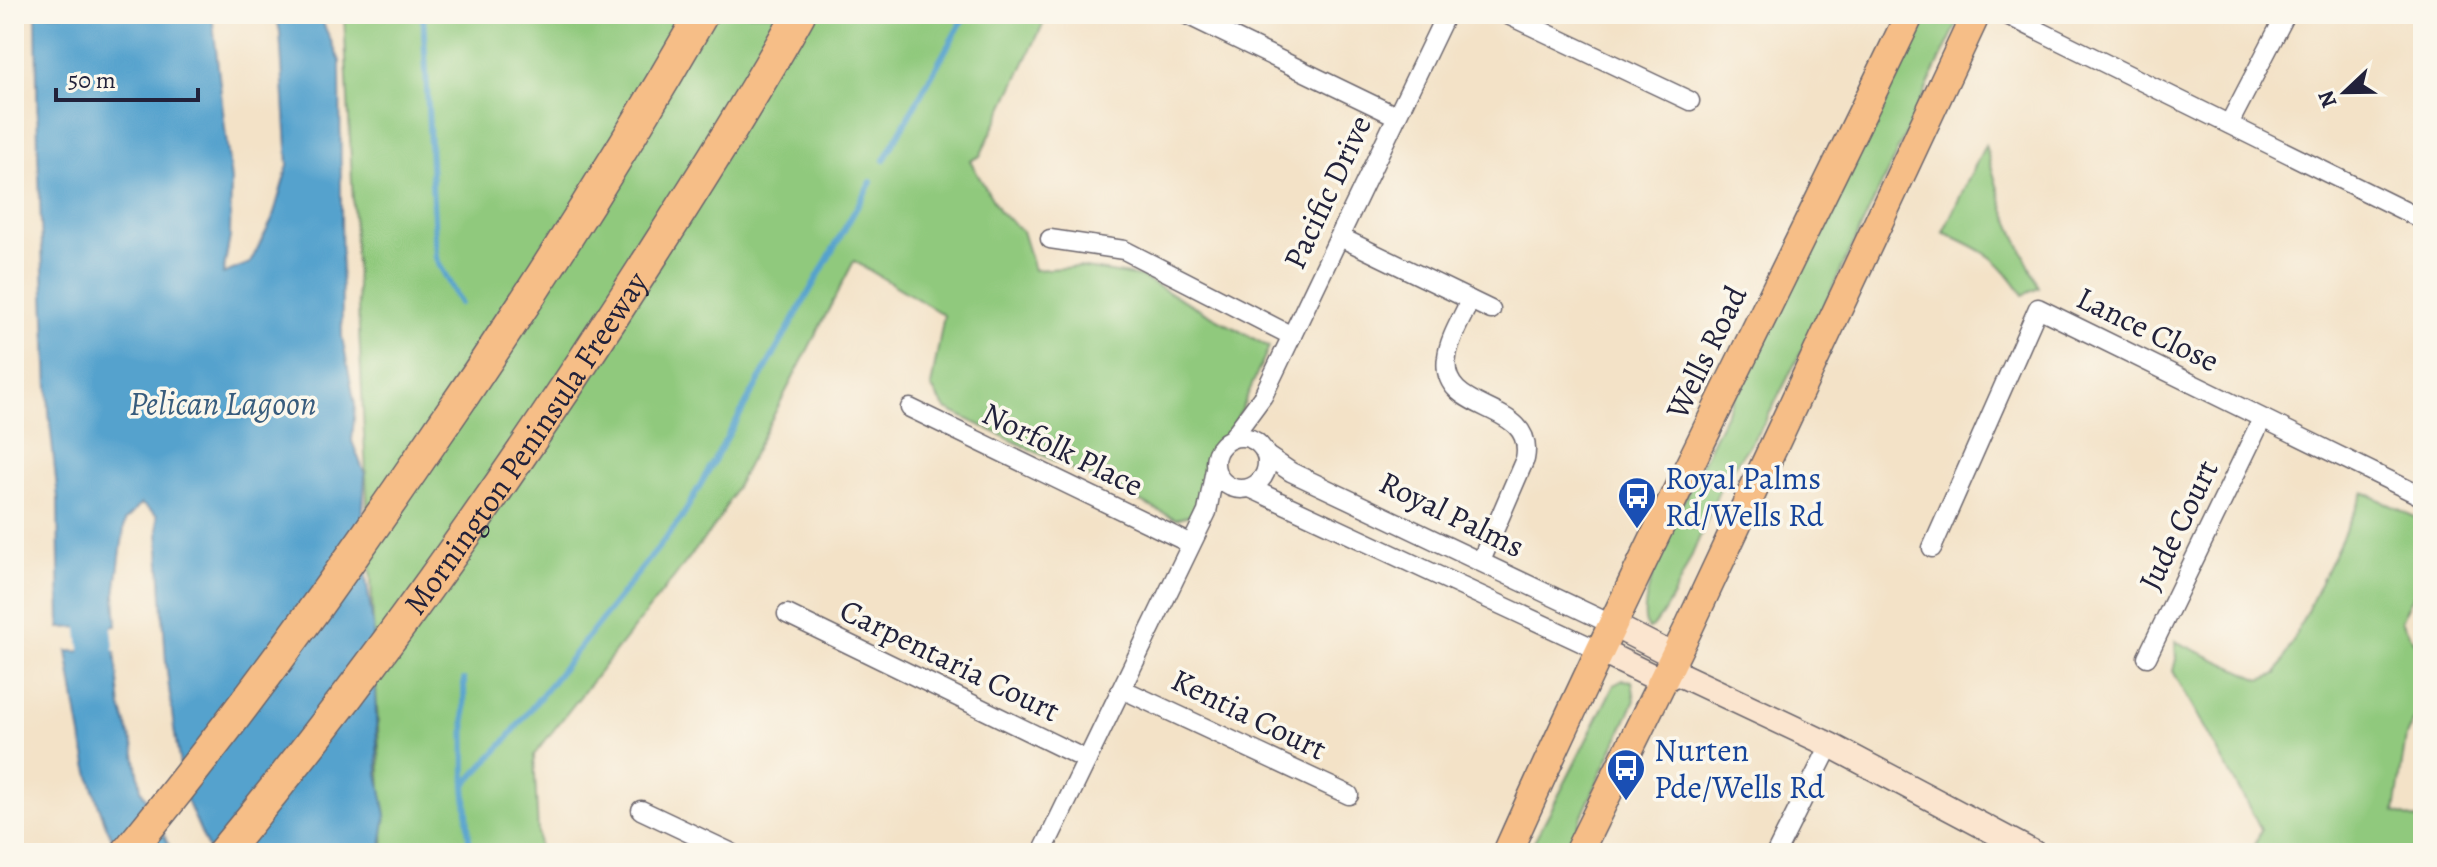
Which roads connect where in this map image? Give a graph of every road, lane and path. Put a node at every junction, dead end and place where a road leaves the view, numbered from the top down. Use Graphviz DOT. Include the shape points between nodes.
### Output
graph roads {
  1 [pos="702,14"];
  2 [pos="799,14"];
  3 [pos="1185,14"];
  4 [pos="1446,14"];
  5 [pos="1506,14"];
  6 [pos="1910,14"];
  7 [pos="1976,14"];
  8 [pos="2005,14"];
  9 [pos="2286,14"];
  10 [pos="1690,101"];
  11 [pos="1396,116"];
  12 [pos="2229,124"];
  13 [pos="2423,220"];
  14 [pos="1340,237"];
  15 [pos="1050,239"];
  16 [pos="1470,300"];
  17 [pos="1491,310"];
  18 [pos="1292,336"];
  19 [pos="1263,396"];
  20 [pos="910,408"];
  21 [pos="2262,419"];
  22 [pos="1232,438"];
  23 [pos="1262,449"];
  24 [pos="1215,469"];
  25 [pos="1244,488"];
  26 [pos="2423,497"];
  27 [pos="1207,512"];
  28 [pos="1389,517"];
  29 [pos="1189,543"];
  30 [pos="1374,546"];
  31 [pos="1932,548"];
  32 [pos="1481,561"];
  33 [pos="787,614"];
  34 [pos="1613,625"];
  35 [pos="1600,651"];
  36 [pos="2147,657"];
  37 [pos="1671,670"];
  38 [pos="1122,689"];
  39 [pos="1830,745"];
  40 [pos="1087,760"];
  41 [pos="1349,795"];
  42 [pos="641,810"];
  43 [pos="127,853"];
  44 [pos="223,853"];
  45 [pos="732,853"];
  46 [pos="1042,853"];
  47 [pos="1507,853"];
  48 [pos="1578,853"];
  49 [pos="1776,853"];
  50 [pos="2034,853"];
  1 -- 43 [label="highway" via="530,297 346,568"];
  2 -- 44 [label="highway, Mornington Peninsula Freeway" via="595,346 434,579"];
  3 -- 11 [label="street"];
  4 -- 11 [label="street, Pacific Drive"];
  5 -- 10 [label="street"];
  6 -- 34 [label="main road, Wells Road"];
  7 -- 37 [label="main road"];
  8 -- 12 [label="street"];
  9 -- 12 [label="street"];
  11 -- 14 [label="street, Pacific Drive"];
  12 -- 13 [label="street"];
  14 -- 16 [label="street"];
  14 -- 18 [label="street, Pacific Drive"];
  15 -- 18 [label="street" via="1124,250"];
  16 -- 17 [label="street"];
  16 -- 32 [label="street" via="1446,367 1453,385 1468,399 1518,425 1527,447"];
  18 -- 19 [label="street, Pacific Drive"];
  19 -- 22 [label="street, Pacific Drive"];
  19 -- 23 [label="street, Pacific Drive"];
  20 -- 29 [label="street, Norfolk Place"];
  21 -- 26 [label="street, Lance Close"];
  21 -- 31 [label="street, Lance Close" via="2038,308"];
  21 -- 36 [label="street, Jude Court"];
  22 -- 23 [label="street" via="1251,438"];
  22 -- 24 [label="street" via="1216,454"];
  23 -- 25 [label="street" via="1267,463 1263,478"];
  23 -- 28 [label="street, Royal Palms" via="1291,472"];
  24 -- 25 [label="street" via="1223,483"];
  24 -- 27 [label="street"];
  25 -- 27 [label="street"];
  25 -- 30 [label="street, Royal Palms"];
  27 -- 29 [label="street"];
  28 -- 30 [label="street"];
  28 -- 32 [label="street, Royal Palms"];
  29 -- 38 [label="street"];
  30 -- 35 [label="street, Royal Palms"];
  32 -- 34 [label="street, Royal Palms"];
  33 -- 40 [label="street, Carpentaria Court"];
  34 -- 35 [label="main road, Wells Road"];
  34 -- 37 [label="street"];
  35 -- 37 [label="street"];
  35 -- 47 [label="main road, Wells Road"];
  37 -- 39 [label="street"];
  37 -- 48 [label="main road"];
  38 -- 40 [label="street"];
  38 -- 41 [label="street, Kentia Court"];
  39 -- 49 [label="street"];
  39 -- 50 [label="street"];
  40 -- 46 [label="street"];
  42 -- 45 [label="street"];
}
